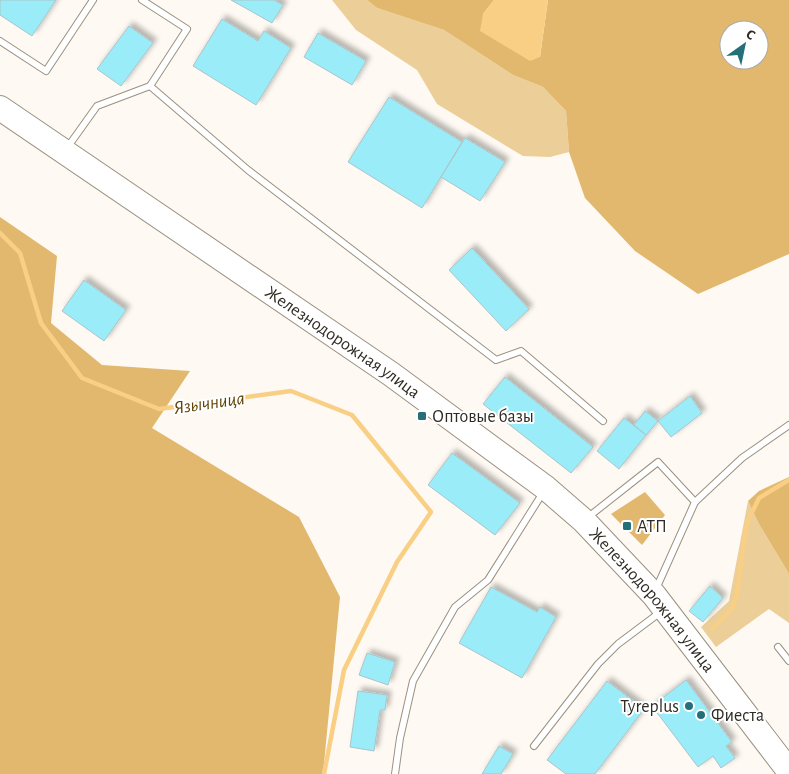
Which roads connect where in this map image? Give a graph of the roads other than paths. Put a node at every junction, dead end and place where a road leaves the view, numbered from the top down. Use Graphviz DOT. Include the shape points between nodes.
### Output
graph roads {
  1 [pos="93,0"];
  2 [pos="142,0"];
  3 [pos="0,41"];
  4 [pos="150,86"];
  5 [pos="0,108"];
  6 [pos="65,151"];
  7 [pos="603,421"];
  8 [pos="789,425"];
  9 [pos="546,488"];
  10 [pos="694,502"];
  11 [pos="584,521"];
  12 [pos="659,602"];
  13 [pos="778,646"];
  14 [pos="789,661"];
  15 [pos="534,746"];
  16 [pos="785,769"];
  17 [pos="395,774"];
  1 -- 3 [label="lane" via="46,71"];
  2 -- 4 [label="lane" via="187,29"];
  4 -- 6 [label="lane" via="97,106"];
  4 -- 7 [label="lane" via="248,170 496,360 521,351"];
  5 -- 6 [label="highway, Железнодорожная улица"];
  6 -- 9 [label="highway, Железнодорожная улица" via="391,374"];
  8 -- 10 [label="lane" via="742,458"];
  9 -- 11 [label="highway, Железнодорожная улица"];
  9 -- 17 [label="lane" via="488,580 455,607 413,681"];
  10 -- 11 [label="lane" via="658,462"];
  10 -- 12 [label="lane"];
  11 -- 12 [label="highway, Железнодорожная улица"];
  12 -- 15 [label="lane" via="598,664"];
  12 -- 16 [label="highway, Железнодорожная улица"];
  13 -- 14 [label="lane"];
}
